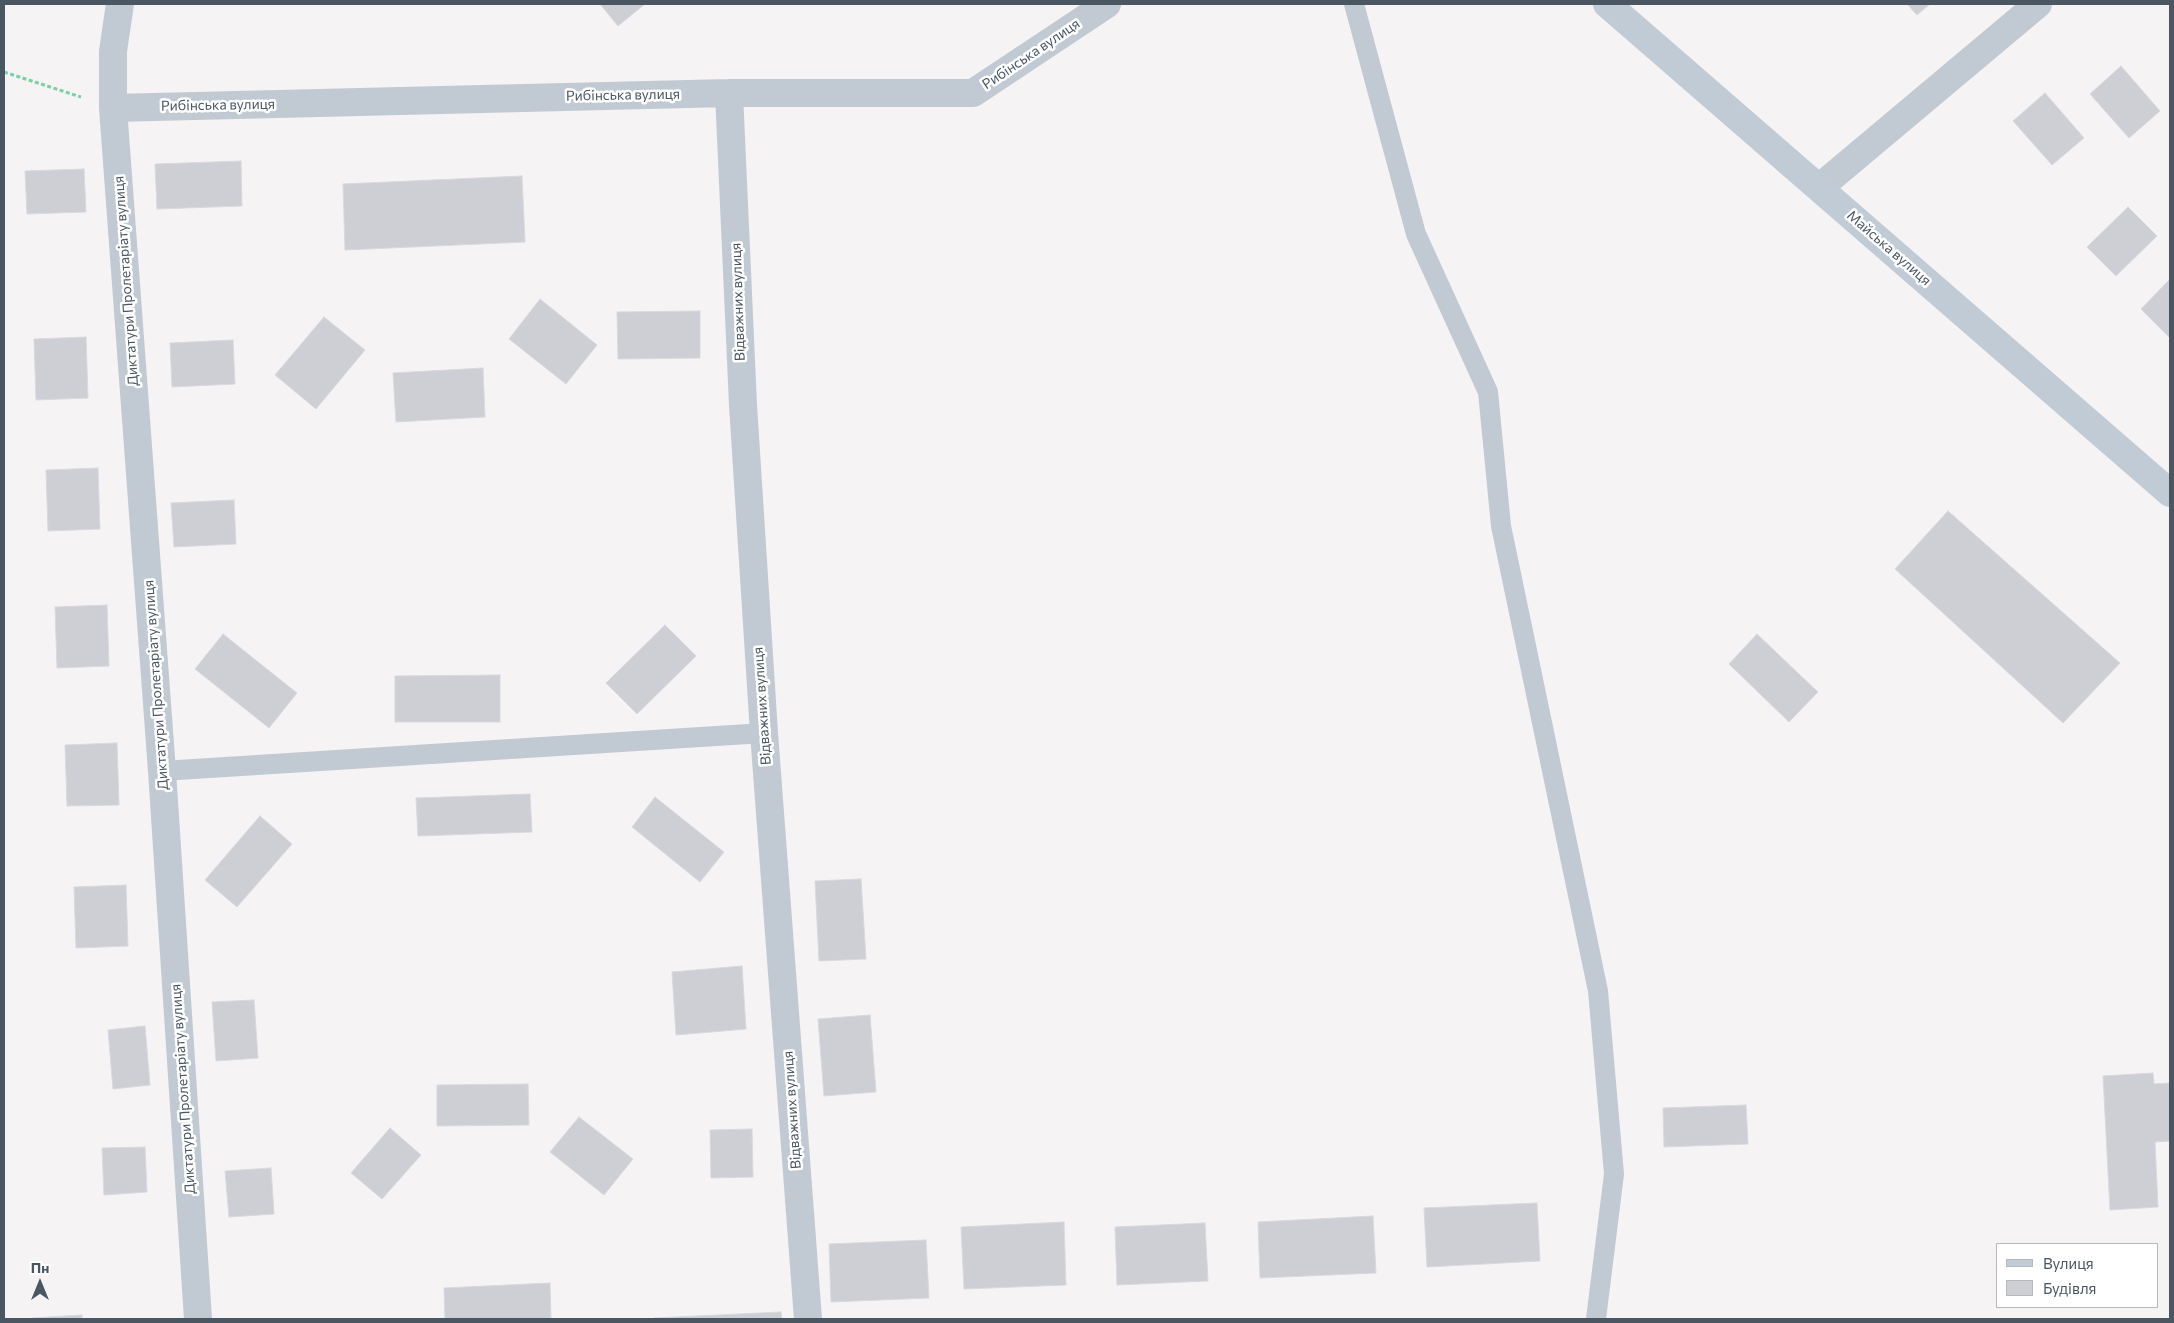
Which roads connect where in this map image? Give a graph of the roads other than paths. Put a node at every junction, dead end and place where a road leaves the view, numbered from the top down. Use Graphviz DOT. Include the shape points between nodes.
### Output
graph roads {
  1 [pos="120,4"];
  2 [pos="1107,4"];
  3 [pos="1354,4"];
  4 [pos="1608,4"];
  5 [pos="2038,4"];
  6 [pos="729,93"];
  7 [pos="113,108"];
  8 [pos="1820,187"];
  9 [pos="2170,493"];
  10 [pos="764,732"];
  11 [pos="162,771"];
  12 [pos="198,1319"];
  13 [pos="808,1319"];
  14 [pos="1596,1319"];
  1 -- 7 [label="street, Диктатури Пролетаріату вулиця" via="113,51"];
  2 -- 6 [label="street, Рибінська вулиця" via="973,93"];
  3 -- 14 [label="lane" via="1416,234 1488,392 1501,526 1598,991 1614,1174"];
  4 -- 8 [label="street, Майська вулиця"];
  5 -- 8 [label="street"];
  6 -- 7 [label="street, Рибінська вулиця"];
  6 -- 10 [label="street, Відважних вулиця" via="743,405"];
  7 -- 11 [label="street, Диктатури Пролетаріату вулиця"];
  8 -- 9 [label="street, Майська вулиця"];
  10 -- 11 [label="lane"];
  10 -- 13 [label="street, Відважних вулиця"];
  11 -- 12 [label="street, Диктатури Пролетаріату вулиця"];
}
